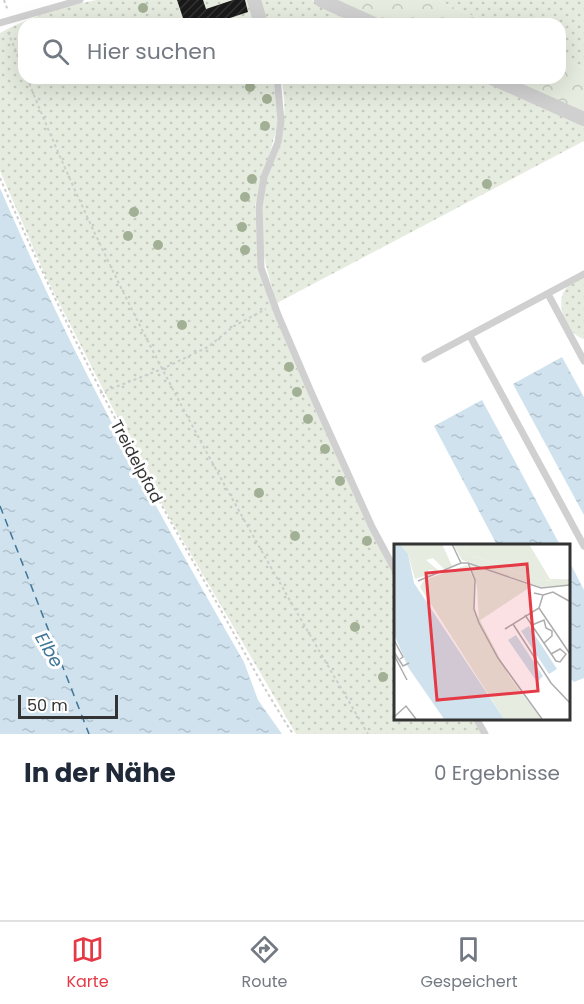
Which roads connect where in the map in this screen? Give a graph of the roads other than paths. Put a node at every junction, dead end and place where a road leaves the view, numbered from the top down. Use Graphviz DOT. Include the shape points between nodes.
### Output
graph roads {
  1 [pos="80,0"];
  2 [pos="254,0"];
  3 [pos="321,0"];
  4 [pos="259,18"];
  5 [pos="361,18"];
  6 [pos="2,22"];
  7 [pos="278,84"];
  8 [pos="505,84"];
  9 [pos="584,119"];
  10 [pos="584,274"];
  11 [pos="548,294"];
  12 [pos="471,336"];
  13 [pos="581,349"];
  14 [pos="425,359"];
  15 [pos="584,361"];
  16 [pos="584,546"];
  17 [pos="394,568"];
  18 [pos="477,719"];
  19 [pos="485,734"];
  1 -- 6 [label="lane"];
  2 -- 4 [label="street"];
  3 -- 5 [label="street"];
  7 -- 17 [label="lane" via="281,121 278,142 264,177 258,215 261,268 367,517"];
  8 -- 9 [label="street"];
  10 -- 11 [label="lane"];
  11 -- 12 [label="lane"];
  11 -- 13 [label="lane"];
  12 -- 14 [label="lane"];
  12 -- 16 [label="lane"];
  13 -- 15 [label="lane"];
  18 -- 19 [label="lane"];
}
